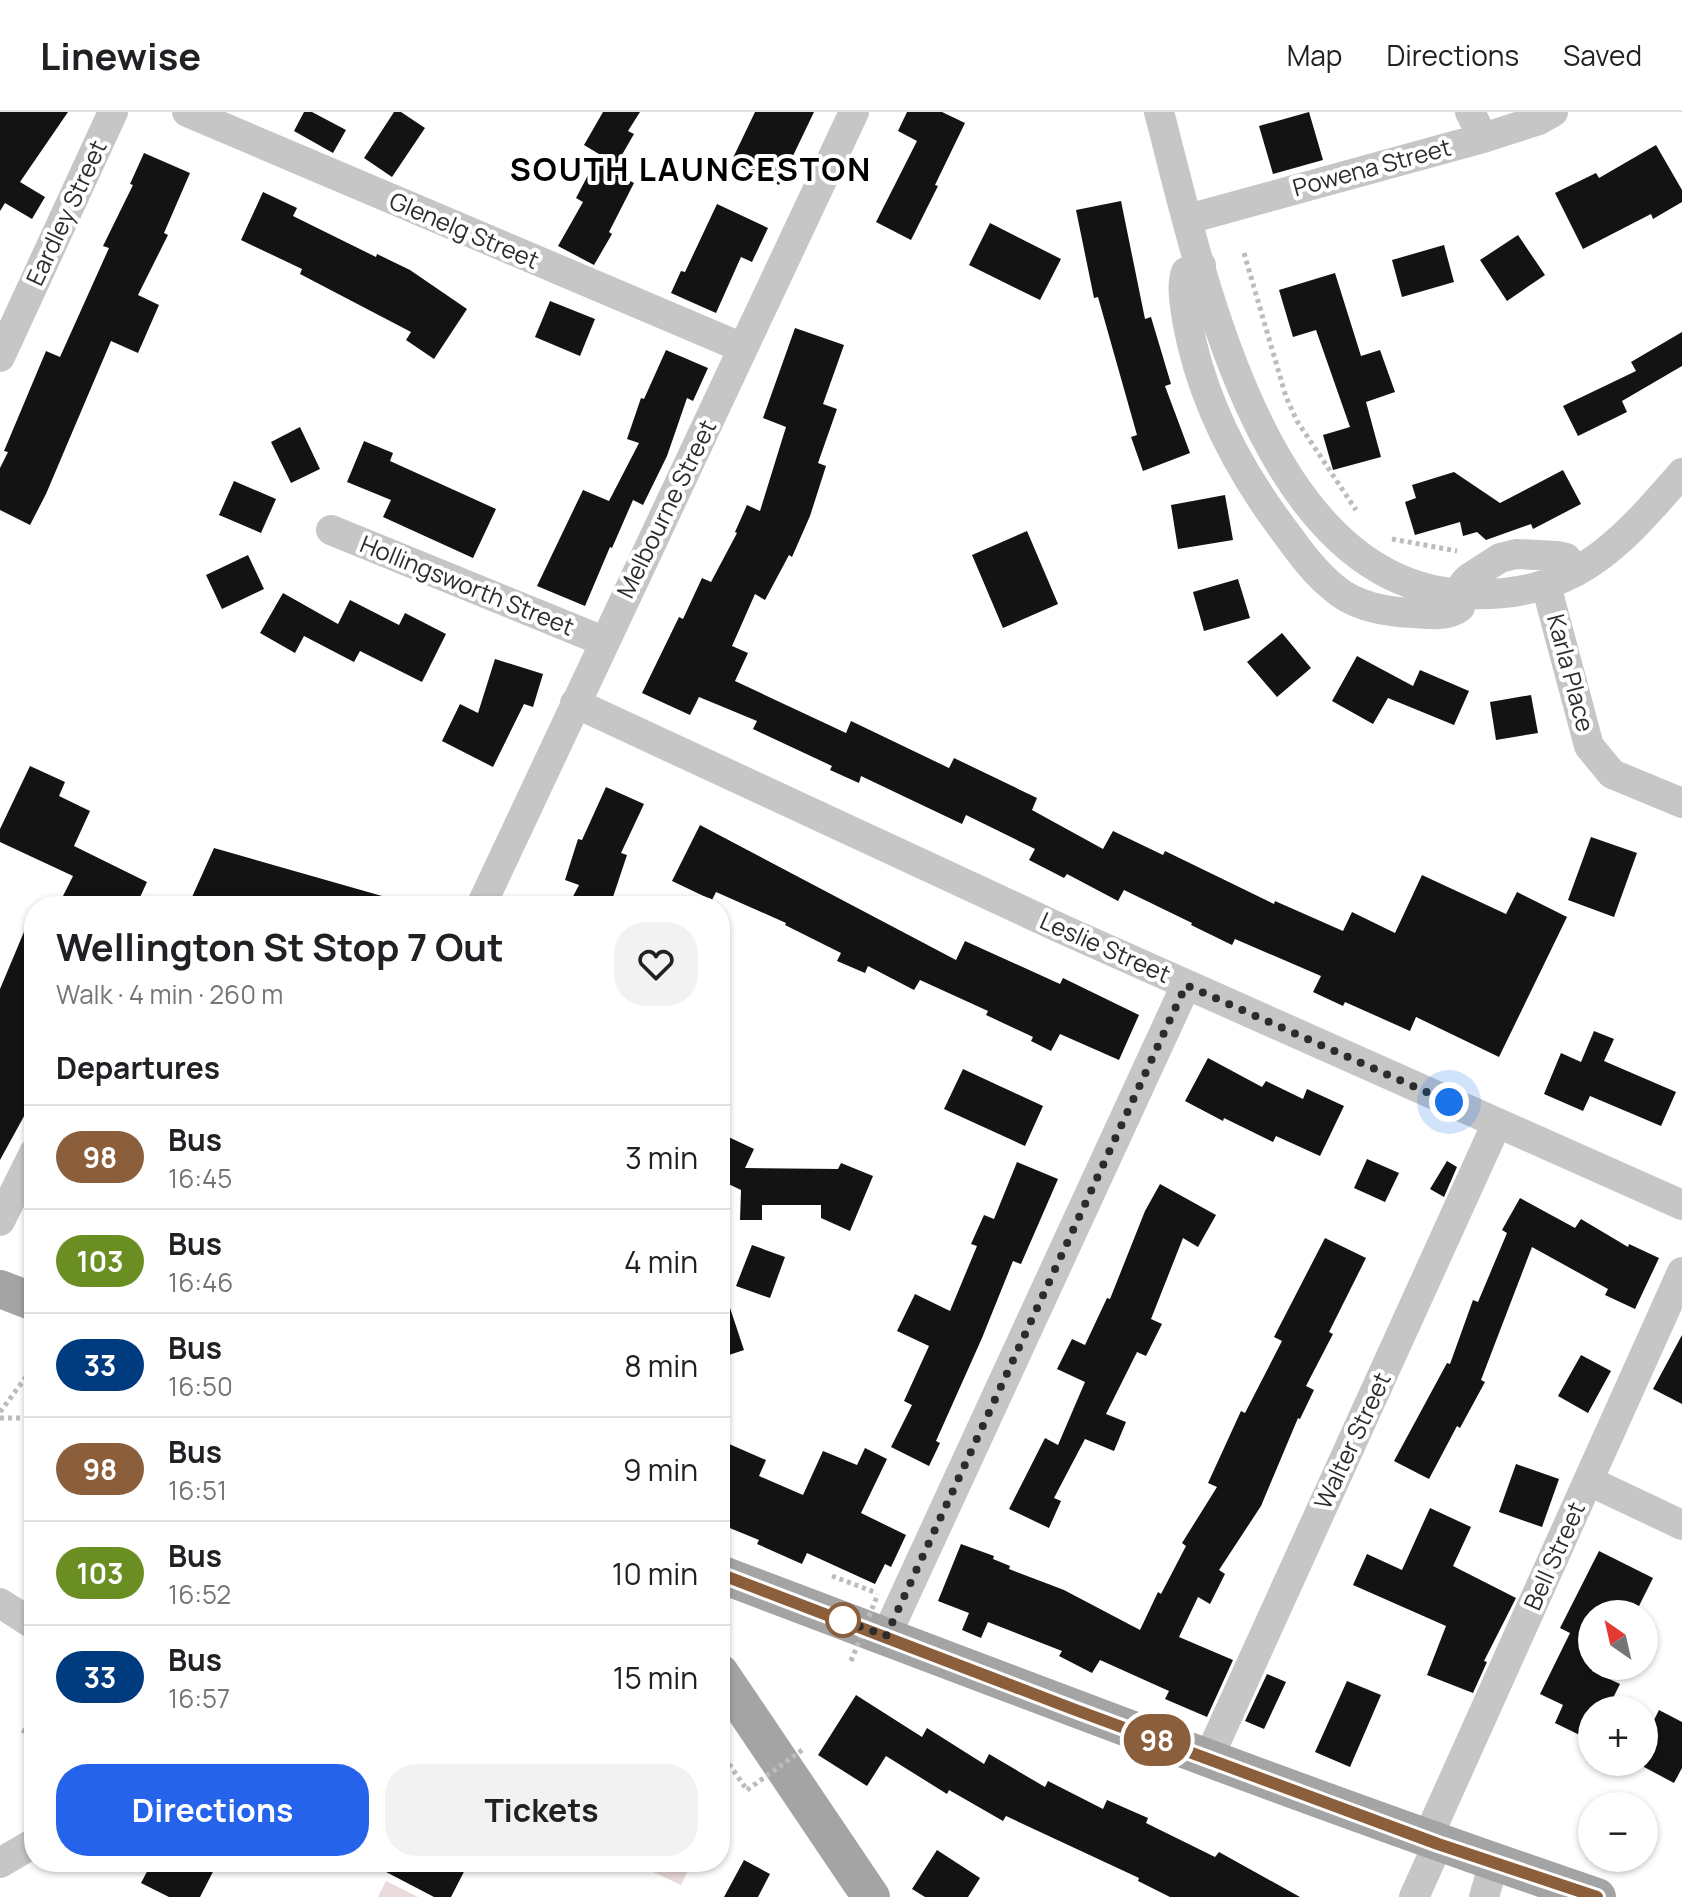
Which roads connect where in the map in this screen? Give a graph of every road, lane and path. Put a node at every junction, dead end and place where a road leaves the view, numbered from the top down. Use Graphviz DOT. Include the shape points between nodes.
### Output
graph roads {
  1 [pos="113,112"];
  2 [pos="187,112"];
  3 [pos="854,112"];
  4 [pos="1159,112"];
  5 [pos="1553,112"];
  6 [pos="1476,121"];
  7 [pos="1188,219"];
  8 [pos="1244,253"];
  9 [pos="1201,265"];
  10 [pos="743,348"];
  11 [pos="0,357"];
  12 [pos="1682,473"];
  13 [pos="1364,522"];
  14 [pos="331,530"];
  15 [pos="1388,538"];
  16 [pos="1500,558"];
  17 [pos="1577,571"];
  18 [pos="1546,585"];
  19 [pos="1461,594"];
  20 [pos="603,641"];
  21 [pos="575,703"];
  22 [pos="1682,803"];
  23 [pos="486,896"];
  24 [pos="1186,985"];
  25 [pos="1497,1123"];
  26 [pos="24,1173"];
  27 [pos="1682,1205"];
  28 [pos="0,1221"];
  29 [pos="1682,1272"];
  30 [pos="24,1380"];
  31 [pos="0,1412"];
  32 [pos="0,1418"];
  33 [pos="24,1418"];
  34 [pos="1589,1481"];
  35 [pos="1682,1525"];
  36 [pos="832,1576"];
  37 [pos="730,1578"];
  38 [pos="0,1603"];
  39 [pos="24,1619"];
  40 [pos="886,1636"];
  41 [pos="851,1661"];
  42 [pos="730,1688"];
  43 [pos="805,1748"];
  44 [pos="1208,1759"];
  45 [pos="730,1765"];
  46 [pos="1433,1842"];
  47 [pos="24,1849"];
  48 [pos="0,1863"];
  49 [pos="1489,1880"];
  50 [pos="871,1897"];
  51 [pos="1414,1897"];
  52 [pos="1597,1897"];
  1 -- 11 [label="street, Eardley Street"];
  2 -- 10 [label="street, Glenelg Street"];
  3 -- 10 [label="street, Melbourne Street"];
  4 -- 7 [label="street"];
  5 -- 6 [label="street, Powena Street" via="1539,120"];
  6 -- 7 [label="street, Powena Street"];
  7 -- 9 [label="street"];
  8 -- 13 [label="path" via="1286,397"];
  9 -- 19 [label="street" via="1251,410 1301,497 1362,559 1411,583"];
  9 -- 19 [label="street" via="1186,272 1185,306 1209,398 1245,474 1306,560 1334,589 1375,607 1441,615 1460,607"];
  10 -- 20 [label="street, Melbourne Street"];
  12 -- 17 [label="street" via="1632,531"];
  14 -- 20 [label="street, Hollingsworth Street"];
  15 -- 16 [label="path"];
  16 -- 17 [label="street" via="1557,556"];
  16 -- 19 [label="street" via="1469,578"];
  17 -- 18 [label="street"];
  18 -- 19 [label="street" via="1495,595"];
  18 -- 22 [label="street, Karla Place" via="1589,746 1612,774"];
  20 -- 21 [label="street, Melbourne Street"];
  21 -- 23 [label="street, Melbourne Street"];
  21 -- 24 [label="street, Leslie Street"];
  24 -- 25 [label="street, Leslie Street"];
  24 -- 40 [label="street"];
  25 -- 27 [label="street, Leslie Street"];
  25 -- 44 [label="street, Walter Street"];
  26 -- 28 [label="street"];
  29 -- 34 [label="street, Bell Street"];
  30 -- 31 [label="path"];
  32 -- 33 [label="path"];
  34 -- 35 [label="street"];
  34 -- 46 [label="street, Bell Street"];
  36 -- 41 [label="path, bridge" via="878,1594"];
  37 -- 40 [label="main road"];
  38 -- 39 [label="street"];
  40 -- 44 [label="main road"];
  42 -- 50 [label="main road"];
  43 -- 45 [label="path, bridge" via="747,1790"];
  44 -- 46 [label="main road"];
  46 -- 49 [label="main road"];
  46 -- 51 [label="street, Bell Street"];
  47 -- 48 [label="street"];
  49 -- 52 [label="main road"];
}
